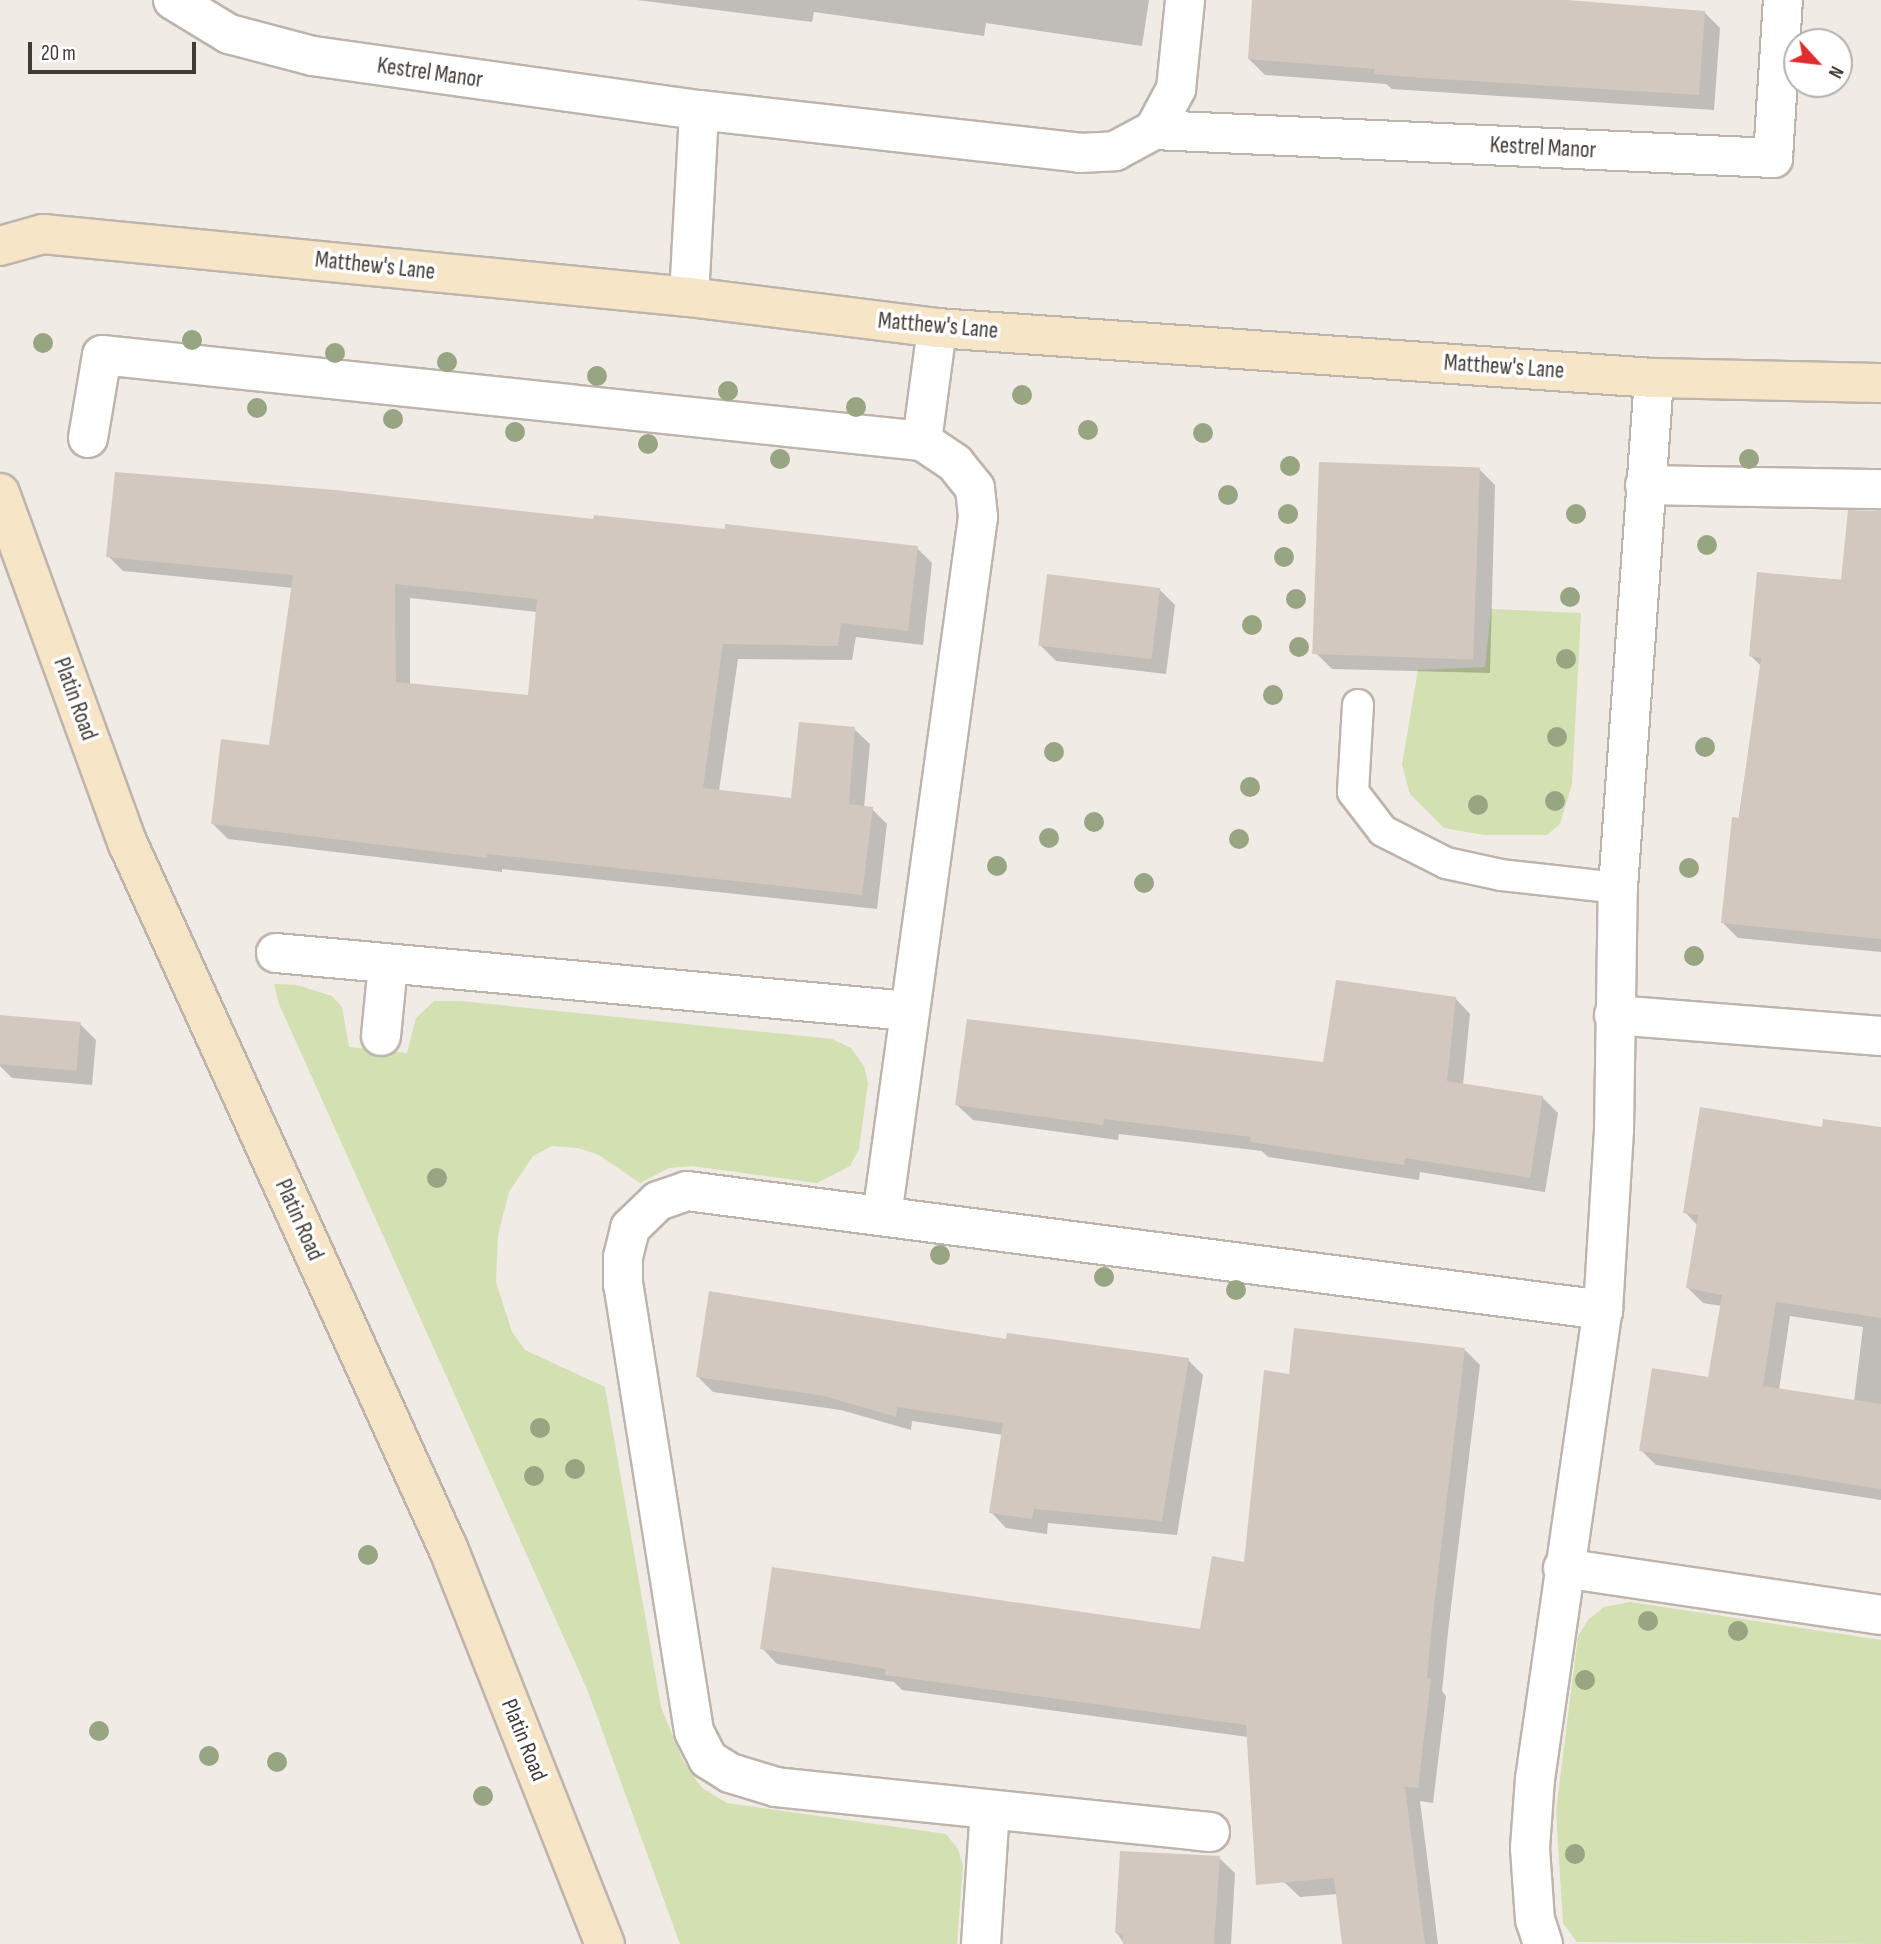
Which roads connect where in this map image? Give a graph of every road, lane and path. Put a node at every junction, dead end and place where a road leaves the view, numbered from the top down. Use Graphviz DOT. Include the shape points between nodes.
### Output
graph roads {
  1 [pos="173,0"];
  2 [pos="1185,0"];
  3 [pos="1783,0"];
  4 [pos="699,110"];
  5 [pos="1154,130"];
  6 [pos="0,246"];
  7 [pos="689,297"];
  8 [pos="937,328"];
  9 [pos="1654,378"];
  10 [pos="1881,383"];
  11 [pos="88,438"];
  12 [pos="922,441"];
  13 [pos="1645,485"];
  14 [pos="1881,489"];
  15 [pos="0,493"];
  16 [pos="1358,705"];
  17 [pos="1618,888"];
  18 [pos="276,953"];
  19 [pos="388,965"];
  20 [pos="909,1011"];
  21 [pos="1614,1015"];
  22 [pos="381,1036"];
  23 [pos="1881,1036"];
  24 [pos="882,1216"];
  25 [pos="1603,1310"];
  26 [pos="1563,1568"];
  27 [pos="1881,1615"];
  28 [pos="990,1810"];
  29 [pos="1210,1832"];
  30 [pos="605,1944"];
  31 [pos="981,1944"];
  32 [pos="1543,1944"];
  1 -- 4 [label="street, Kestrel Manor" via="229,34 313,56"];
  2 -- 5 [label="street" via="1176,89"];
  3 -- 5 [label="street, Kestrel Manor" via="1773,158"];
  4 -- 5 [label="street, Kestrel Manor" via="1080,153 1115,151"];
  4 -- 7 [label="street"];
  6 -- 7 [label="street, Matthew's Lane" via="43,234"];
  7 -- 8 [label="street, Matthew's Lane"];
  8 -- 9 [label="street, Matthew's Lane"];
  8 -- 12 [label="street"];
  9 -- 10 [label="street, Matthew's Lane"];
  9 -- 13 [label="street"];
  11 -- 12 [label="street" via="102,355"];
  12 -- 20 [label="street" via="955,463 975,488 978,517"];
  13 -- 14 [label="street"];
  13 -- 17 [label="street"];
  15 -- 30 [label="street, Platin Road" via="128,844 448,1548"];
  16 -- 17 [label="lane" via="1353,792 1383,831 1446,863 1500,875"];
  17 -- 21 [label="street"];
  18 -- 19 [label="street"];
  19 -- 20 [label="street"];
  19 -- 22 [label="street"];
  20 -- 24 [label="street"];
  21 -- 23 [label="street"];
  21 -- 25 [label="street" via="1614,1130"];
  24 -- 25 [label="street"];
  24 -- 28 [label="street" via="687,1191 658,1201 630,1228 623,1285 694,1731 708,1759 762,1786"];
  25 -- 26 [label="street"];
  26 -- 27 [label="street"];
  26 -- 32 [label="street" via="1536,1762 1530,1848 1535,1920"];
  28 -- 29 [label="street"];
  28 -- 31 [label="street"];
}
